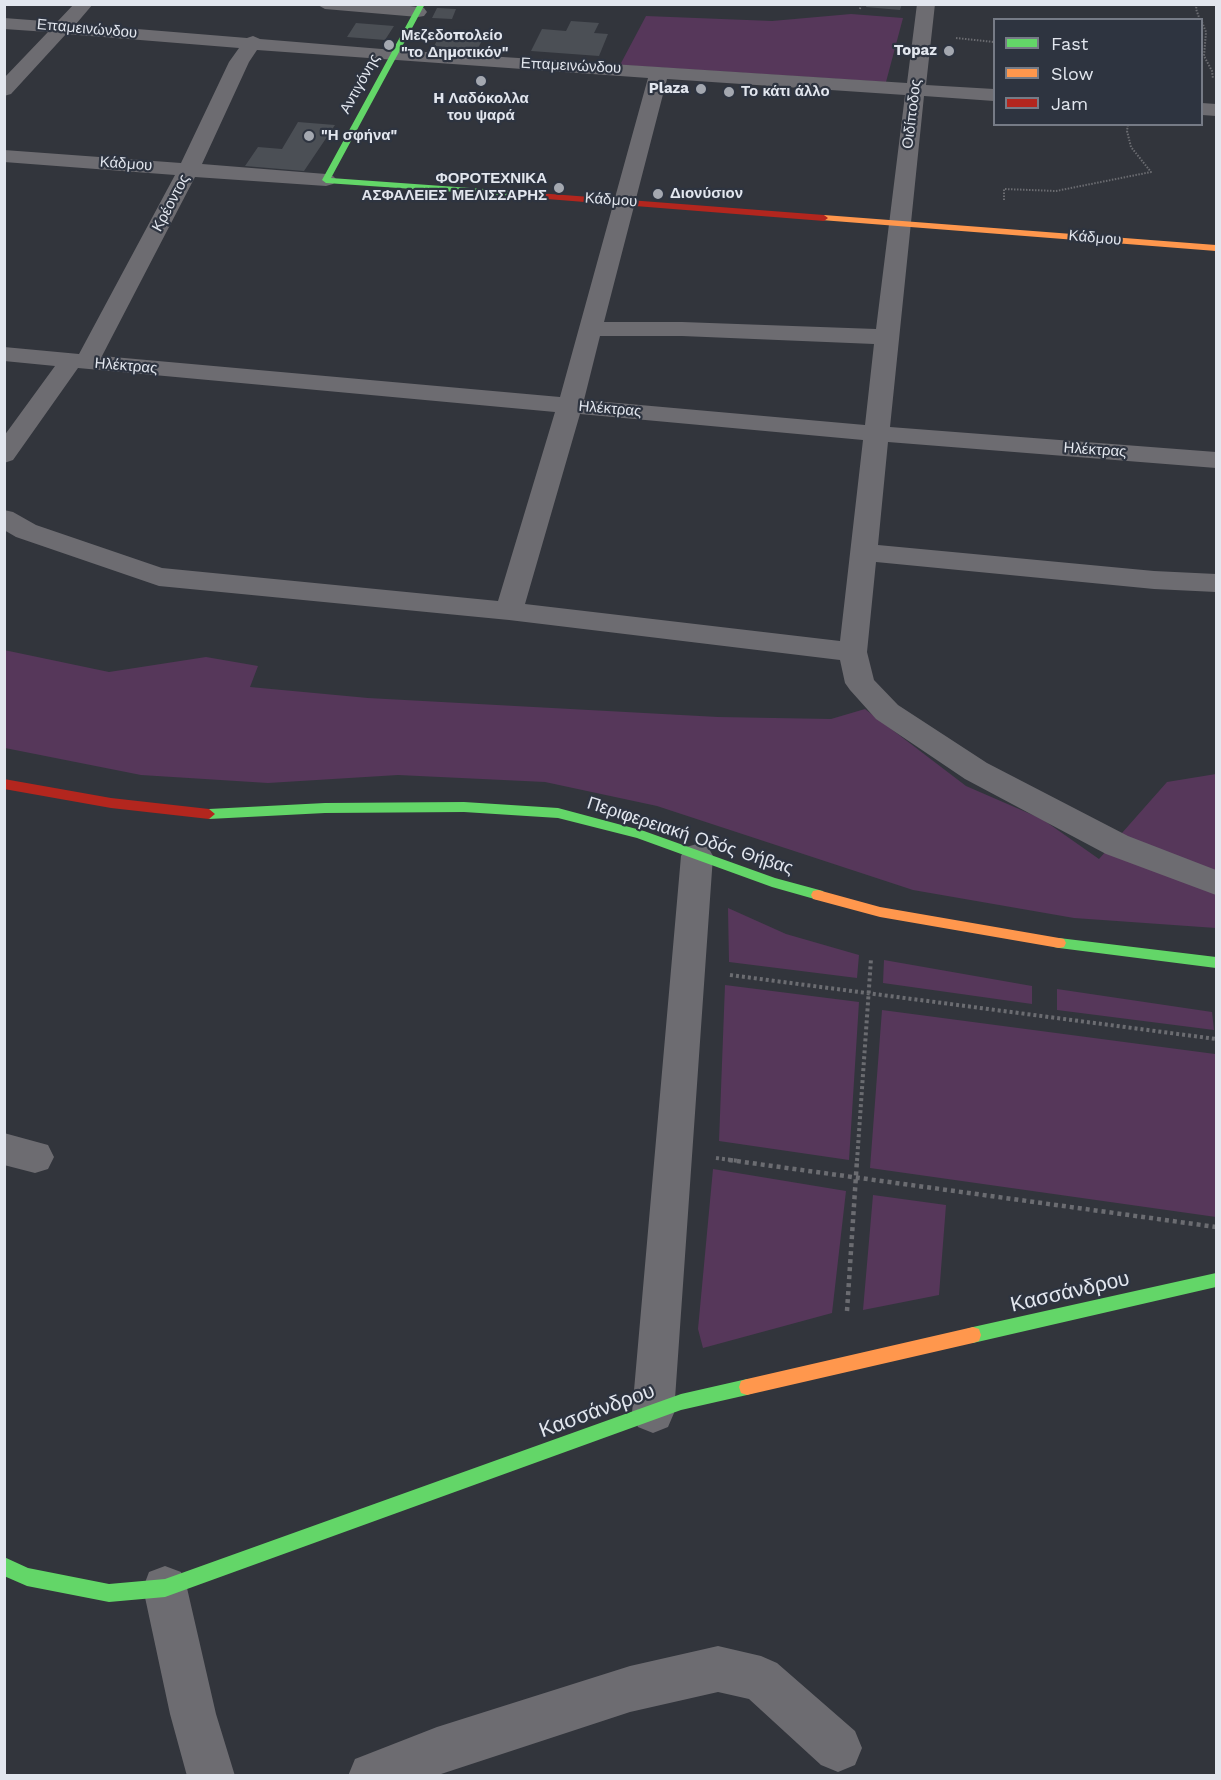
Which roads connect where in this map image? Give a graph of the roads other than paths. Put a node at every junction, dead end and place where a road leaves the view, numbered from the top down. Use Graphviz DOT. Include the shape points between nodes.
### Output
graph roads {
  1 [pos="84,4"];
  2 [pos="325,4"];
  3 [pos="926,4"];
  4 [pos="420,8"];
  5 [pos="4,23"];
  6 [pos="64,27"];
  7 [pos="253,42"];
  8 [pos="394,56"];
  9 [pos="659,72"];
  10 [pos="4,90"];
  11 [pos="915,90"];
  12 [pos="993,95"];
  13 [pos="4,156"];
  14 [pos="189,169"];
  15 [pos="326,180"];
  16 [pos="626,202"];
  17 [pos="899,223"];
  18 [pos="1216,248"];
  19 [pos="590,329"];
  20 [pos="887,337"];
  21 [pos="4,354"];
  22 [pos="78,362"];
  23 [pos="570,405"];
  24 [pos="877,434"];
  25 [pos="4,455"];
  26 [pos="1216,460"];
  27 [pos="4,518"];
  28 [pos="864,552"];
  29 [pos="1216,583"];
  30 [pos="509,611"];
  31 [pos="853,652"];
  32 [pos="4,784"];
  33 [pos="697,856"];
  34 [pos="1216,883"];
  35 [pos="1216,963"];
  36 [pos="1216,1280"];
  37 [pos="653,1413"];
  38 [pos="4,1566"];
  39 [pos="165,1588"];
  40 [pos="838,1748"];
  41 [pos="211,1776"];
  42 [pos="372,1776"];
  1 -- 6 [label="street"];
  2 -- 4 [label="street"];
  3 -- 11 [label="street, Οιδίποδος"];
  4 -- 8 [label="main road, Αντιγόνης"];
  5 -- 6 [label="street, Επαμεινώνδου"];
  6 -- 7 [label="street, Επαμεινώνδου"];
  6 -- 10 [label="street"];
  7 -- 8 [label="street, Επαμεινώνδου"];
  7 -- 14 [label="street, Κρέοντος" via="239,62"];
  8 -- 9 [label="street, Επαμεινώνδου"];
  8 -- 15 [label="main road, Αντιγόνης"];
  9 -- 11 [label="street, Επαμεινώνδου"];
  9 -- 16 [label="street"];
  11 -- 12 [label="street, Επαμεινώνδου"];
  11 -- 17 [label="street, Οιδίποδος"];
  13 -- 14 [label="street, Κάδμου"];
  14 -- 15 [label="street, Κάδμου"];
  14 -- 22 [label="street, Κρέοντος"];
  15 -- 16 [label="main road, Κάδμου"];
  16 -- 17 [label="main road, Κάδμου"];
  16 -- 19 [label="street"];
  17 -- 18 [label="main road, Κάδμου"];
  17 -- 20 [label="street, Οιδίποδος"];
  19 -- 20 [label="street"];
  19 -- 23 [label="street"];
  20 -- 24 [label="street, Οιδίποδος"];
  21 -- 22 [label="street, Ηλέκτρας"];
  22 -- 23 [label="street, Ηλέκτρας"];
  22 -- 25 [label="street, Κρέοντος"];
  23 -- 24 [label="street, Ηλέκτρας"];
  23 -- 30 [label="street"];
  24 -- 26 [label="street, Ηλέκτρας"];
  24 -- 28 [label="street, Οιδίποδος"];
  27 -- 30 [label="street" via="26,531 159,577"];
  28 -- 29 [label="street"];
  28 -- 31 [label="street, Οιδίποδος"];
  30 -- 31 [label="street"];
  31 -- 34 [label="street, Οιδίποδος" via="860,683 887,712 975,771 1117,845"];
  32 -- 33 [label="main road, Περιφερειακή Οδός Θήβας" via="205,814 464,807 558,813 639,834"];
  33 -- 35 [label="main road, Περιφερειακή Οδός Θήβας" via="880,912 1043,941"];
  33 -- 37 [label="street"];
  36 -- 37 [label="main road, Κασσάνδρου" via="681,1402"];
  37 -- 39 [label="main road, Κασσάνδρου"];
  38 -- 39 [label="main road, Κασσάνδρου" via="27,1577 109,1593"];
  39 -- 41 [label="street"];
  40 -- 42 [label="street" via="761,1679 718,1669 630,1689"];
}
